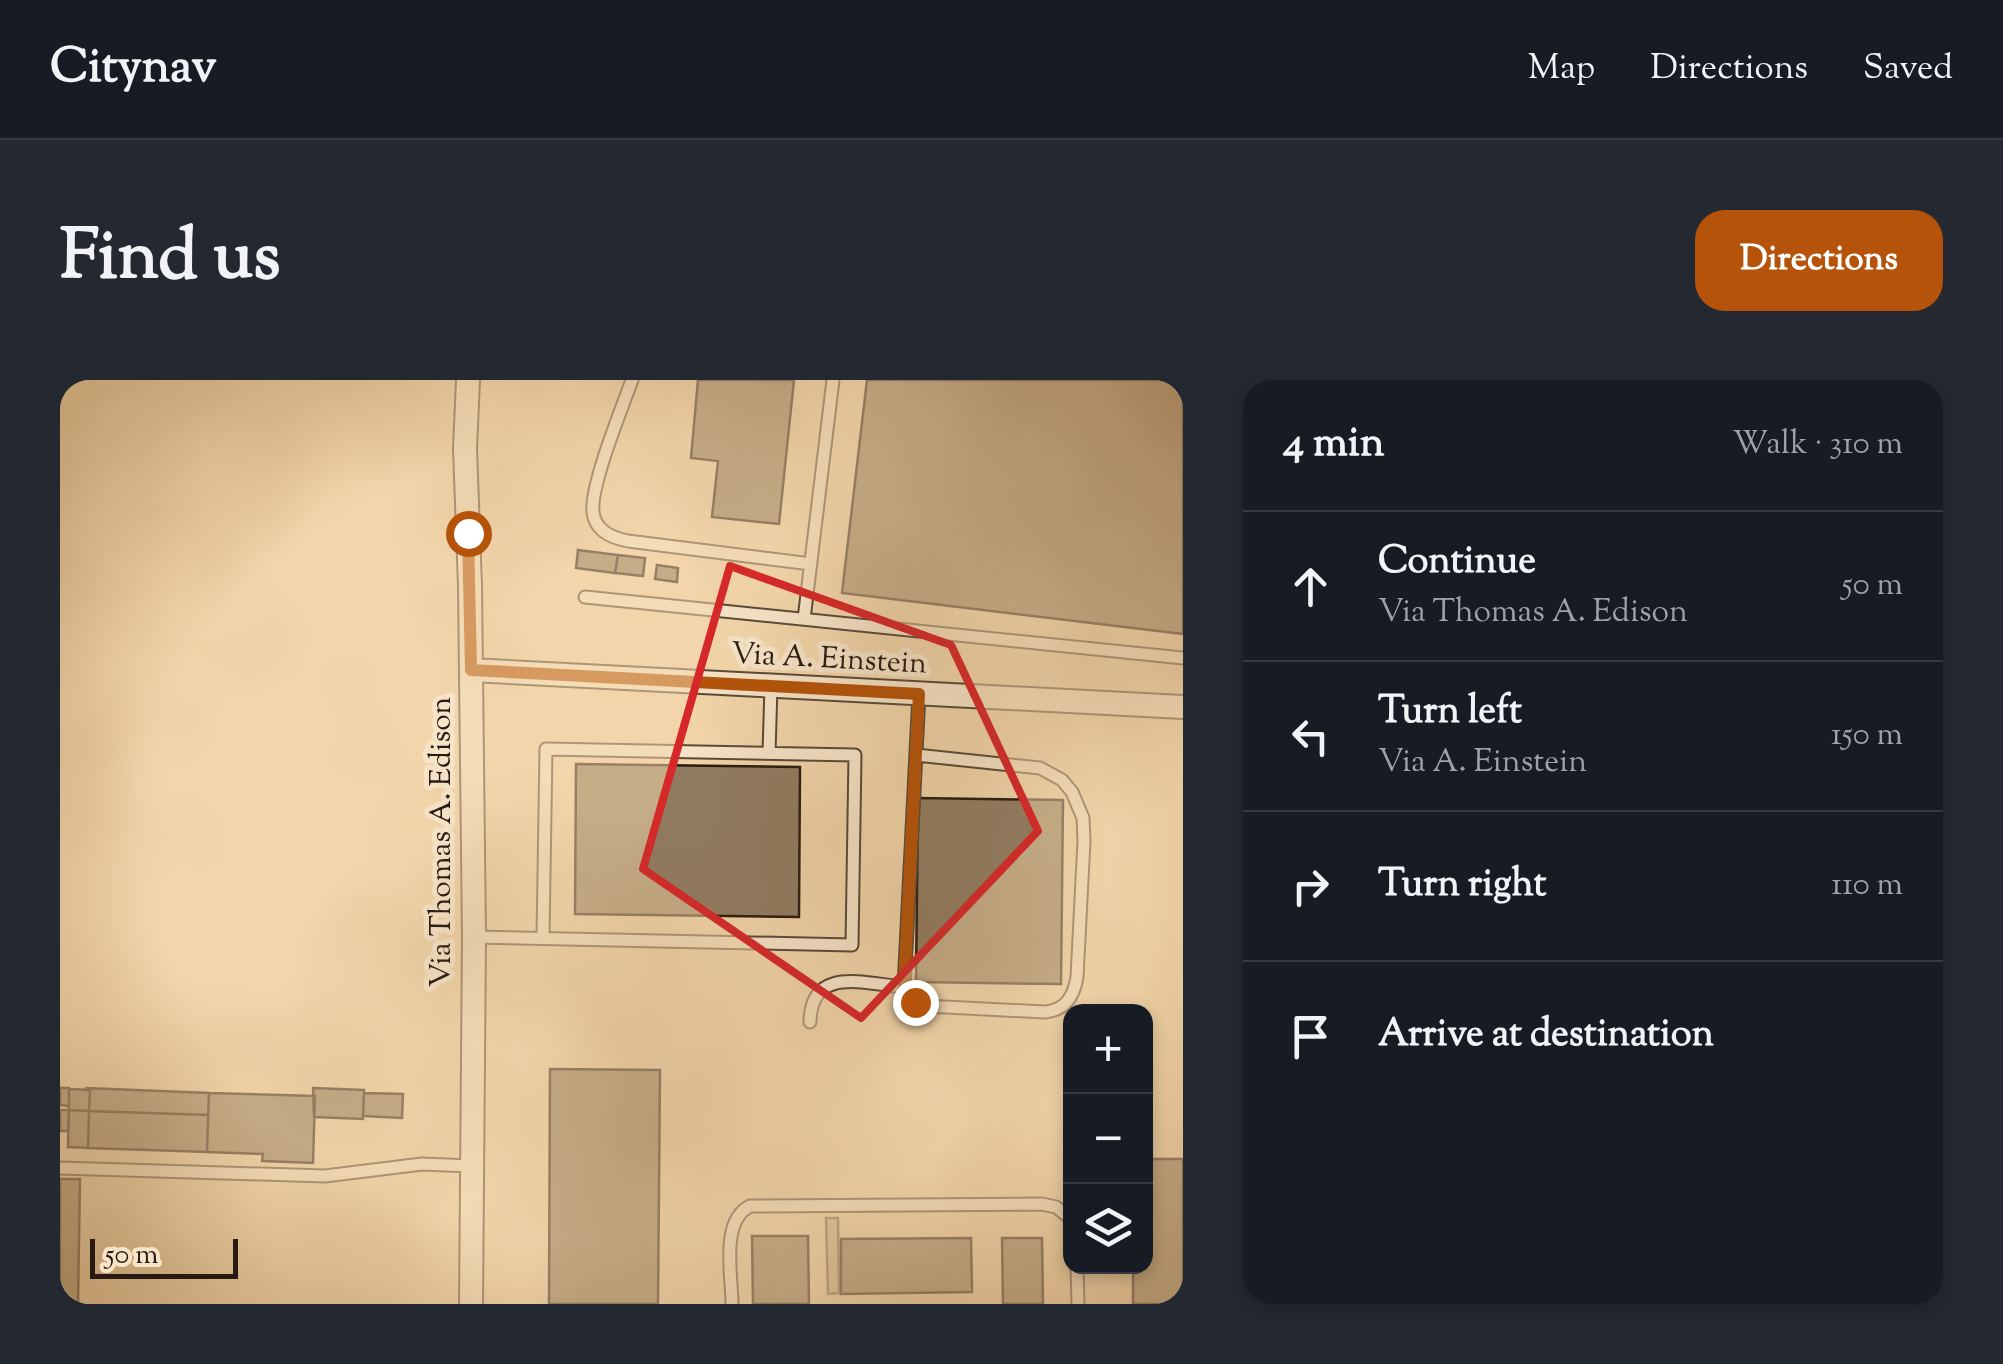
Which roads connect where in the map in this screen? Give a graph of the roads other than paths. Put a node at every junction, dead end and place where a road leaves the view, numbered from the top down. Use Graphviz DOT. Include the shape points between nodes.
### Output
graph roads {
  1 [pos="468,380"];
  2 [pos="632,380"];
  3 [pos="832,380"];
  4 [pos="811,564"];
  5 [pos="585,597"];
  6 [pos="804,619"];
  7 [pos="1183,658"];
  8 [pos="471,670"];
  9 [pos="771,687"];
  10 [pos="919,694"];
  11 [pos="1183,707"];
  12 [pos="769,754"];
  13 [pos="916,755"];
  14 [pos="474,937"];
  15 [pos="543,937"];
  16 [pos="904,987"];
  17 [pos="810,1022"];
  18 [pos="472,1166"];
  19 [pos="60,1168"];
  20 [pos="1063,1212"];
  21 [pos="1077,1274"];
  22 [pos="472,1304"];
  23 [pos="732,1304"];
  24 [pos="1078,1304"];
  1 -- 8 [label="street, Via Thomas A. Edison"];
  2 -- 4 [label="lane" via="593,505 602,530 628,541"];
  3 -- 4 [label="lane"];
  4 -- 6 [label="lane"];
  5 -- 6 [label="lane"];
  6 -- 7 [label="lane"];
  8 -- 9 [label="street, Via A. Einstein"];
  8 -- 14 [label="street, Via Thomas A. Edison"];
  9 -- 10 [label="street, Via A. Einstein"];
  9 -- 12 [label="lane"];
  10 -- 11 [label="street, Via A. Einstein"];
  10 -- 13 [label="lane"];
  12 -- 15 [label="lane" via="546,749"];
  12 -- 15 [label="lane" via="855,755 852,944"];
  13 -- 16 [label="lane"];
  13 -- 16 [label="lane" via="1032,766 1067,786 1084,829 1078,958 1072,997 1054,1011 926,1006"];
  14 -- 15 [label="lane"];
  14 -- 18 [label="street, Via Thomas A. Edison"];
  16 -- 17 [label="lane" via="826,985 815,995"];
  18 -- 19 [label="lane" via="422,1164 325,1176"];
  18 -- 22 [label="street, Via Thomas A. Edison"];
  20 -- 23 [label="lane" via="1042,1204 750,1206 732,1230"];
  21 -- 24 [label="lane"];
}
